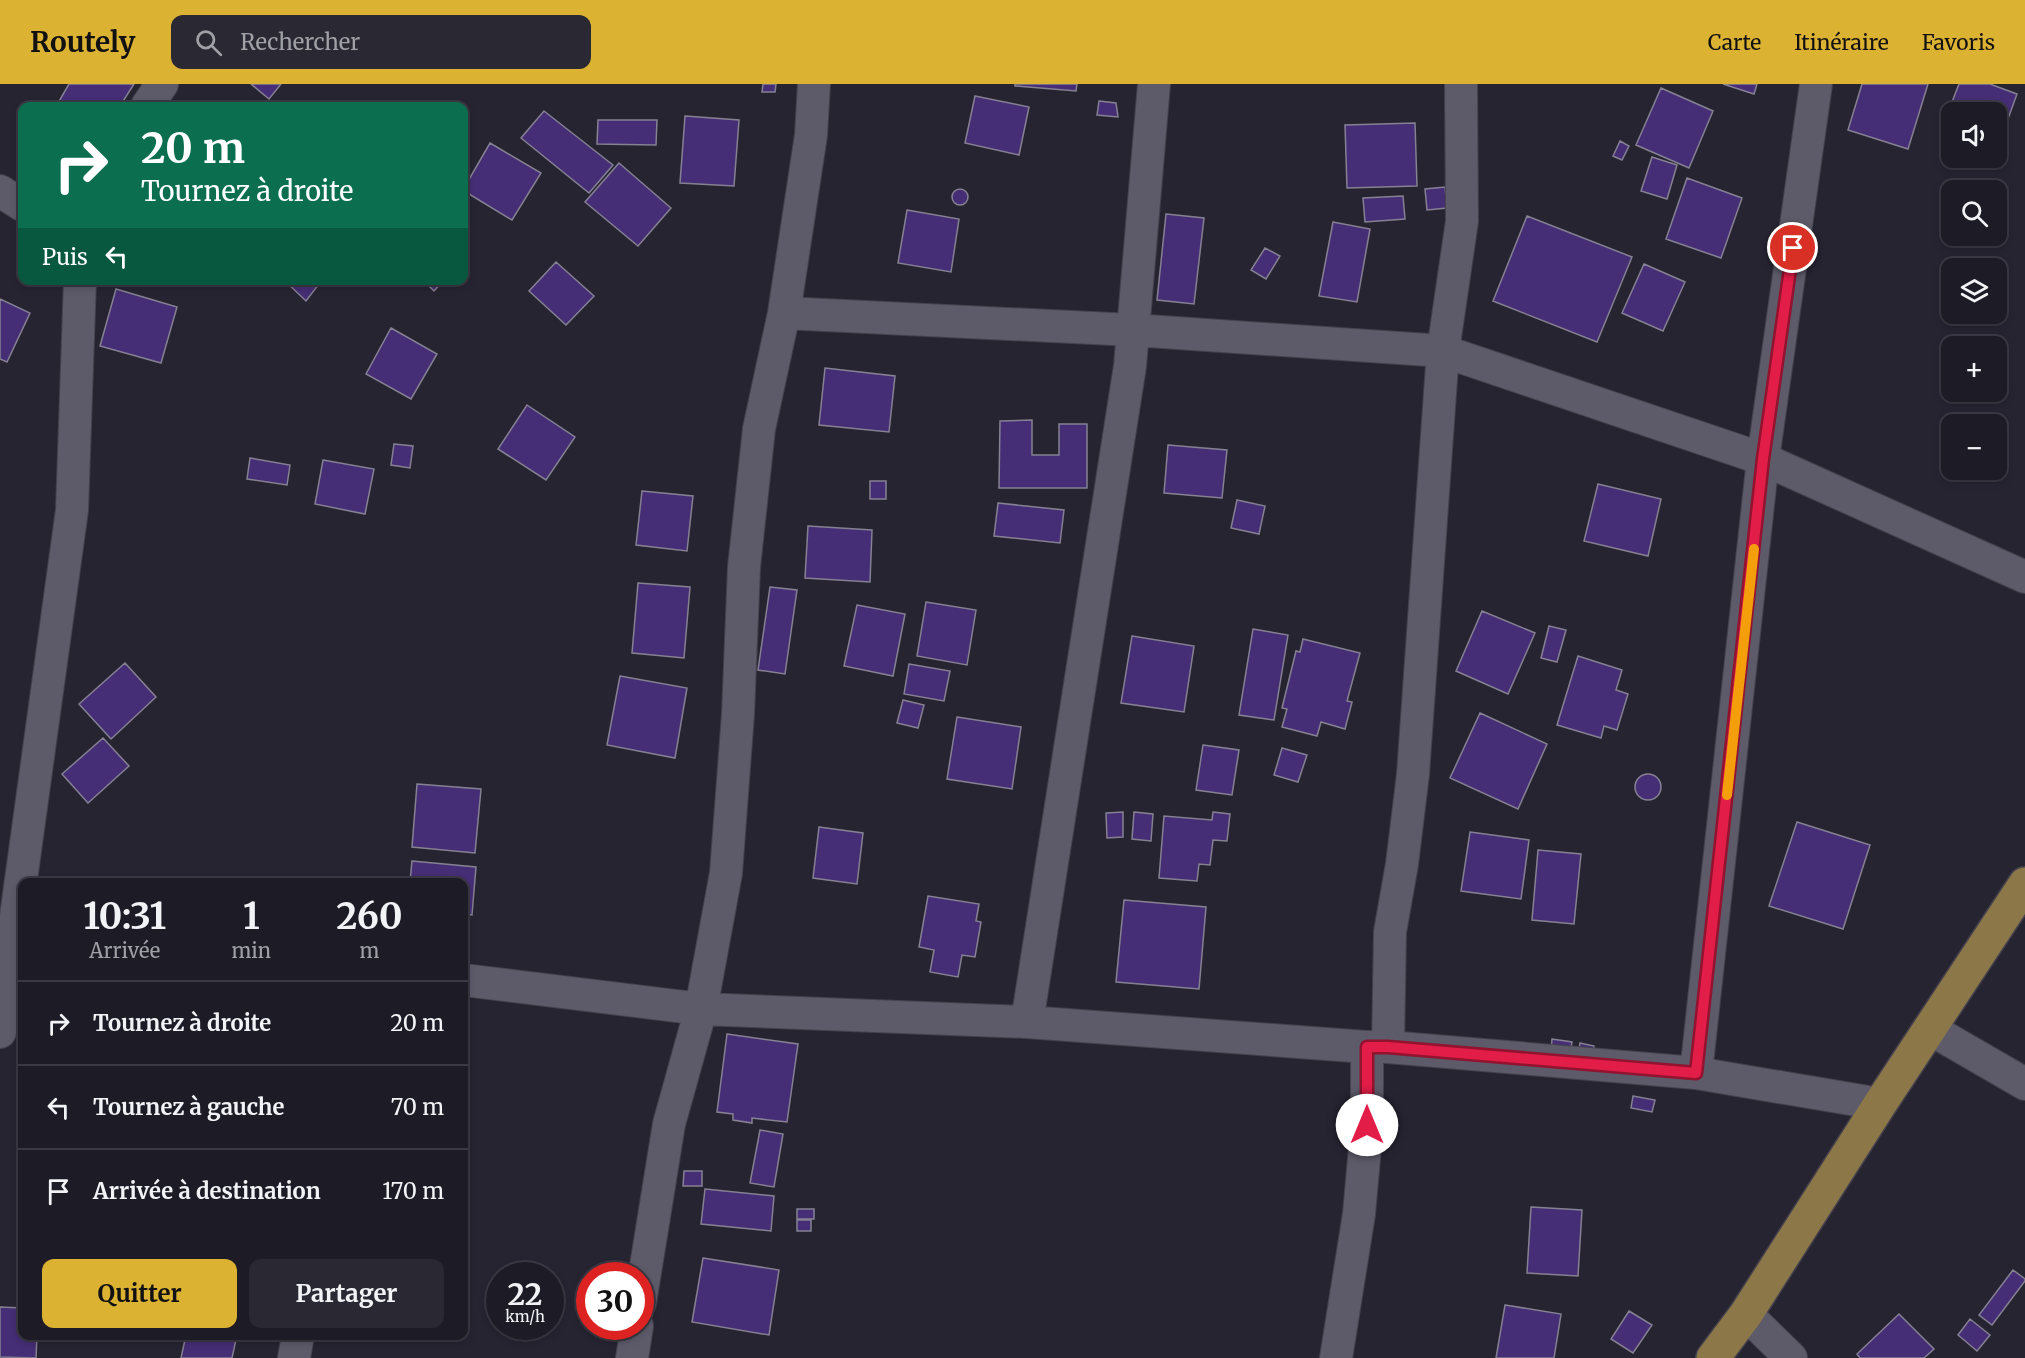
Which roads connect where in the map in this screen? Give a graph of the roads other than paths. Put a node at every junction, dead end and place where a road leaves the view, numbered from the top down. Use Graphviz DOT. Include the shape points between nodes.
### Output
graph roads {
  1 [pos="162,84"];
  2 [pos="814,84"];
  3 [pos="1154,84"];
  4 [pos="1461,84"];
  5 [pos="1816,84"];
  6 [pos="150,102"];
  7 [pos="0,191"];
  8 [pos="18,202"];
  9 [pos="80,285"];
  10 [pos="784,313"];
  11 [pos="1133,330"];
  12 [pos="1443,351"];
  13 [pos="1763,459"];
  14 [pos="2025,578"];
  15 [pos="25,878"];
  16 [pos="2025,884"];
  17 [pos="18,933"];
  18 [pos="468,980"];
  19 [pos="701,1009"];
  20 [pos="1027,1022"];
  21 [pos="1930,1029"];
  22 [pos="0,1032"];
  23 [pos="1377,1047"];
  24 [pos="1696,1073"];
  25 [pos="2025,1084"];
  26 [pos="1880,1104"];
  27 [pos="647,1262"];
  28 [pos="1746,1314"];
  29 [pos="297,1340"];
  30 [pos="635,1340"];
  31 [pos="294,1358"];
  32 [pos="632,1358"];
  33 [pos="1336,1358"];
  34 [pos="1713,1358"];
  35 [pos="1791,1358"];
  1 -- 6 [label="street"];
  2 -- 10 [label="street" via="811,135"];
  3 -- 11 [label="street"];
  4 -- 12 [label="street" via="1462,221"];
  5 -- 13 [label="street"];
  7 -- 8 [label="street"];
  9 -- 15 [label="street" via="72,510"];
  10 -- 11 [label="street"];
  10 -- 19 [label="street" via="759,429 744,567 726,873"];
  11 -- 12 [label="street"];
  11 -- 20 [label="street" via="1127,389"];
  12 -- 13 [label="street"];
  12 -- 23 [label="street" via="1413,774"];
  13 -- 14 [label="street"];
  13 -- 24 [label="street"];
  16 -- 21 [label="main road"];
  17 -- 22 [label="street"];
  18 -- 19 [label="street"];
  19 -- 20 [label="street"];
  19 -- 27 [label="street" via="669,1124"];
  20 -- 23 [label="street"];
  21 -- 25 [label="street"];
  21 -- 26 [label="main road"];
  23 -- 24 [label="street"];
  23 -- 33 [label="street" via="1359,1214"];
  24 -- 26 [label="street"];
  26 -- 28 [label="main road"];
  28 -- 34 [label="main road"];
  28 -- 35 [label="street"];
  29 -- 31 [label="street"];
  30 -- 32 [label="street"];
}
